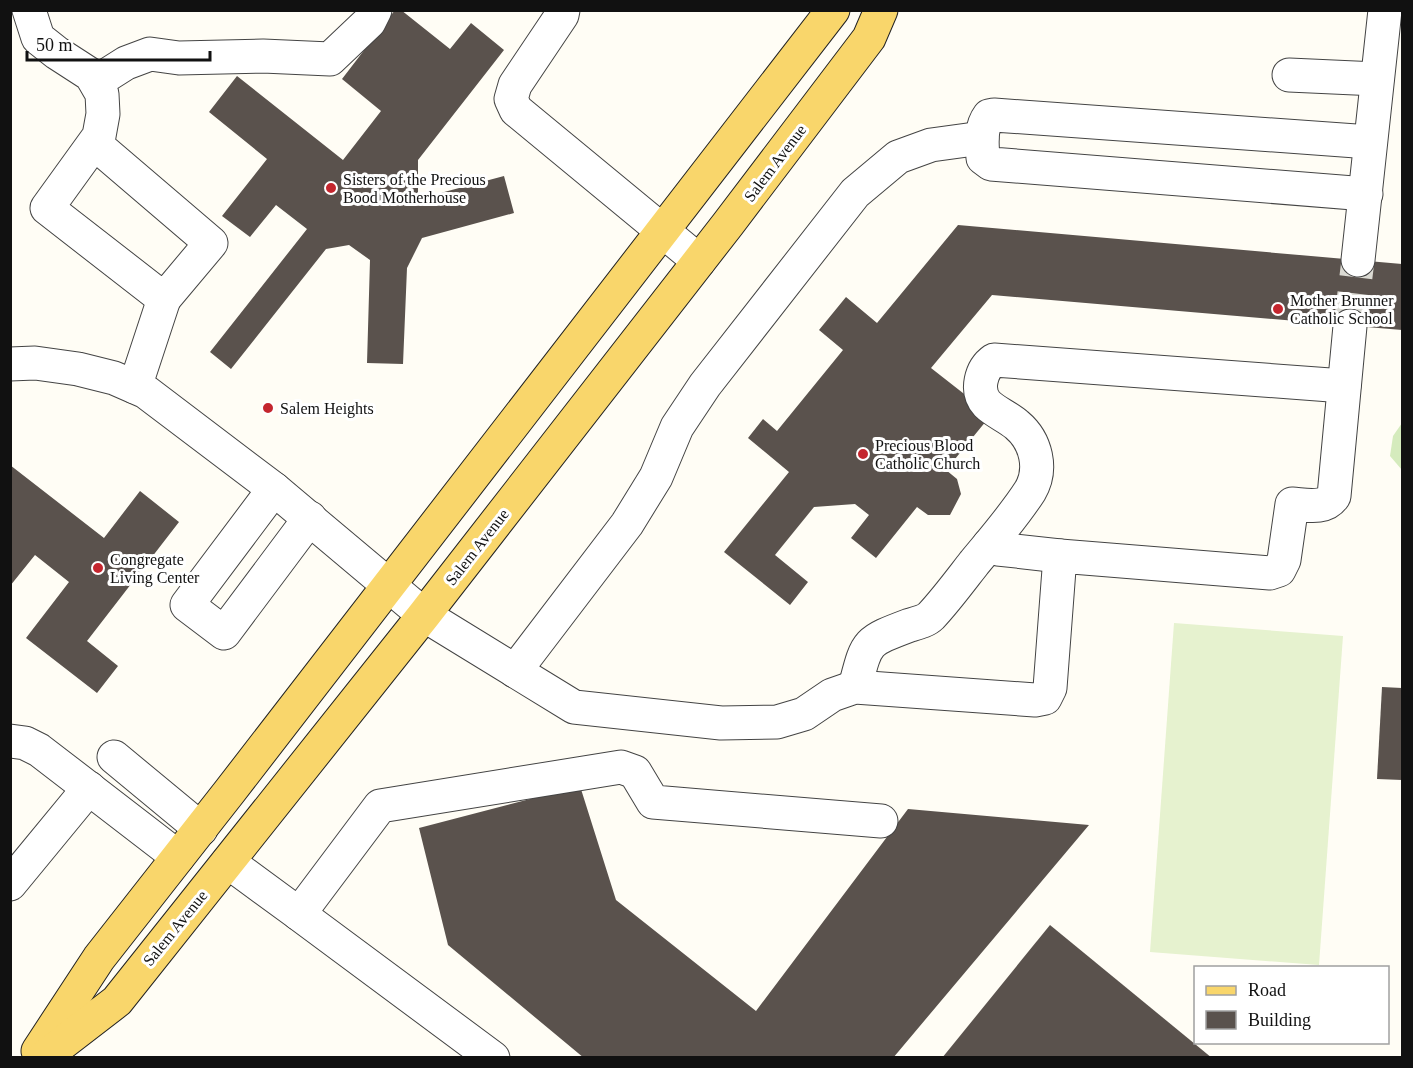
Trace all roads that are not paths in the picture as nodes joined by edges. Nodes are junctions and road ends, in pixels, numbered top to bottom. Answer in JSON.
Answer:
{"nodes":[{"id":1,"x":29,"y":10,"type":"edge"},
{"id":2,"x":375,"y":10,"type":"edge"},
{"id":3,"x":563,"y":10,"type":"edge"},
{"id":4,"x":833,"y":10,"type":"edge"},
{"id":5,"x":881,"y":10,"type":"edge"},
{"id":6,"x":1385,"y":10,"type":"edge"},
{"id":7,"x":1288,"y":75,"type":"dead end"},
{"id":8,"x":1377,"y":79,"type":"junction"},
{"id":9,"x":96,"y":82,"type":"junction"},
{"id":10,"x":982,"y":138,"type":"junction"},
{"id":11,"x":1370,"y":142,"type":"junction"},
{"id":12,"x":94,"y":143,"type":"junction"},
{"id":13,"x":1366,"y":194,"type":"junction"},
{"id":14,"x":663,"y":230,"type":"junction"},
{"id":15,"x":1358,"y":260,"type":"tunnel mouth"},
{"id":16,"x":699,"y":261,"type":"junction"},
{"id":17,"x":164,"y":299,"type":"junction"},
{"id":18,"x":1350,"y":326,"type":"tunnel mouth"},
{"id":19,"x":10,"y":364,"type":"edge"},
{"id":20,"x":1344,"y":386,"type":"junction"},
{"id":21,"x":135,"y":387,"type":"junction"},
{"id":22,"x":274,"y":489,"type":"junction"},
{"id":23,"x":310,"y":518,"type":"junction"},
{"id":24,"x":989,"y":545,"type":"junction"},
{"id":25,"x":1060,"y":556,"type":"junction"},
{"id":26,"x":388,"y":586,"type":"junction"},
{"id":27,"x":424,"y":615,"type":"junction"},
{"id":28,"x":515,"y":671,"type":"junction"},
{"id":29,"x":855,"y":687,"type":"junction"},
{"id":30,"x":10,"y":741,"type":"edge"},
{"id":31,"x":114,"y":757,"type":"dead end"},
{"id":32,"x":302,"y":767,"type":"junction"},
{"id":33,"x":88,"y":788,"type":"junction"},
{"id":34,"x":881,"y":821,"type":"dead end"},
{"id":35,"x":201,"y":829,"type":"junction"},
{"id":36,"x":178,"y":857,"type":"junction"},
{"id":37,"x":228,"y":862,"type":"junction"},
{"id":38,"x":10,"y":884,"type":"edge"},
{"id":39,"x":300,"y":914,"type":"junction"},
{"id":40,"x":34,"y":1058,"type":"edge"},
{"id":41,"x":43,"y":1058,"type":"edge"},
{"id":42,"x":493,"y":1058,"type":"edge"}],
"edges":[{"from":1,"to":9,"type":"lane"},
{"from":2,"to":9,"type":"lane"},
{"from":3,"to":14,"type":"lane"},
{"from":4,"to":14,"type":"main road"},
{"from":5,"to":16,"type":"main road","name":"Salem Avenue"},
{"from":6,"to":8,"type":"lane"},
{"from":7,"to":8,"type":"lane"},
{"from":8,"to":11,"type":"lane"},
{"from":9,"to":12,"type":"lane"},
{"from":10,"to":11,"type":"lane"},
{"from":10,"to":13,"type":"lane"},
{"from":10,"to":28,"type":"lane"},
{"from":11,"to":13,"type":"lane"},
{"from":12,"to":17,"type":"lane"},
{"from":12,"to":17,"type":"lane"},
{"from":13,"to":15,"type":"lane"},
{"from":14,"to":16,"type":"lane"},
{"from":14,"to":26,"type":"main road"},
{"from":16,"to":27,"type":"main road","name":"Salem Avenue"},
{"from":17,"to":21,"type":"lane"},
{"from":18,"to":20,"type":"lane"},
{"from":19,"to":21,"type":"lane"},
{"from":20,"to":24,"type":"lane"},
{"from":20,"to":25,"type":"lane"},
{"from":21,"to":22,"type":"lane"},
{"from":22,"to":23,"type":"lane"},
{"from":22,"to":23,"type":"lane"},
{"from":23,"to":26,"type":"lane"},
{"from":24,"to":25,"type":"lane"},
{"from":24,"to":29,"type":"lane"},
{"from":25,"to":29,"type":"lane"},
{"from":26,"to":27,"type":"lane"},
{"from":26,"to":32,"type":"main road"},
{"from":26,"to":35,"type":"main road"},
{"from":27,"to":28,"type":"lane"},
{"from":27,"to":32,"type":"main road","name":"Salem Avenue"},
{"from":28,"to":29,"type":"lane"},
{"from":30,"to":33,"type":"lane"},
{"from":31,"to":35,"type":"lane"},
{"from":32,"to":37,"type":"main road","name":"Salem Avenue"},
{"from":33,"to":36,"type":"lane"},
{"from":33,"to":38,"type":"lane"},
{"from":34,"to":39,"type":"lane"},
{"from":35,"to":36,"type":"main road"},
{"from":36,"to":40,"type":"main road"},
{"from":37,"to":39,"type":"lane"},
{"from":37,"to":41,"type":"main road","name":"Salem Avenue"},
{"from":39,"to":42,"type":"lane"}]}
